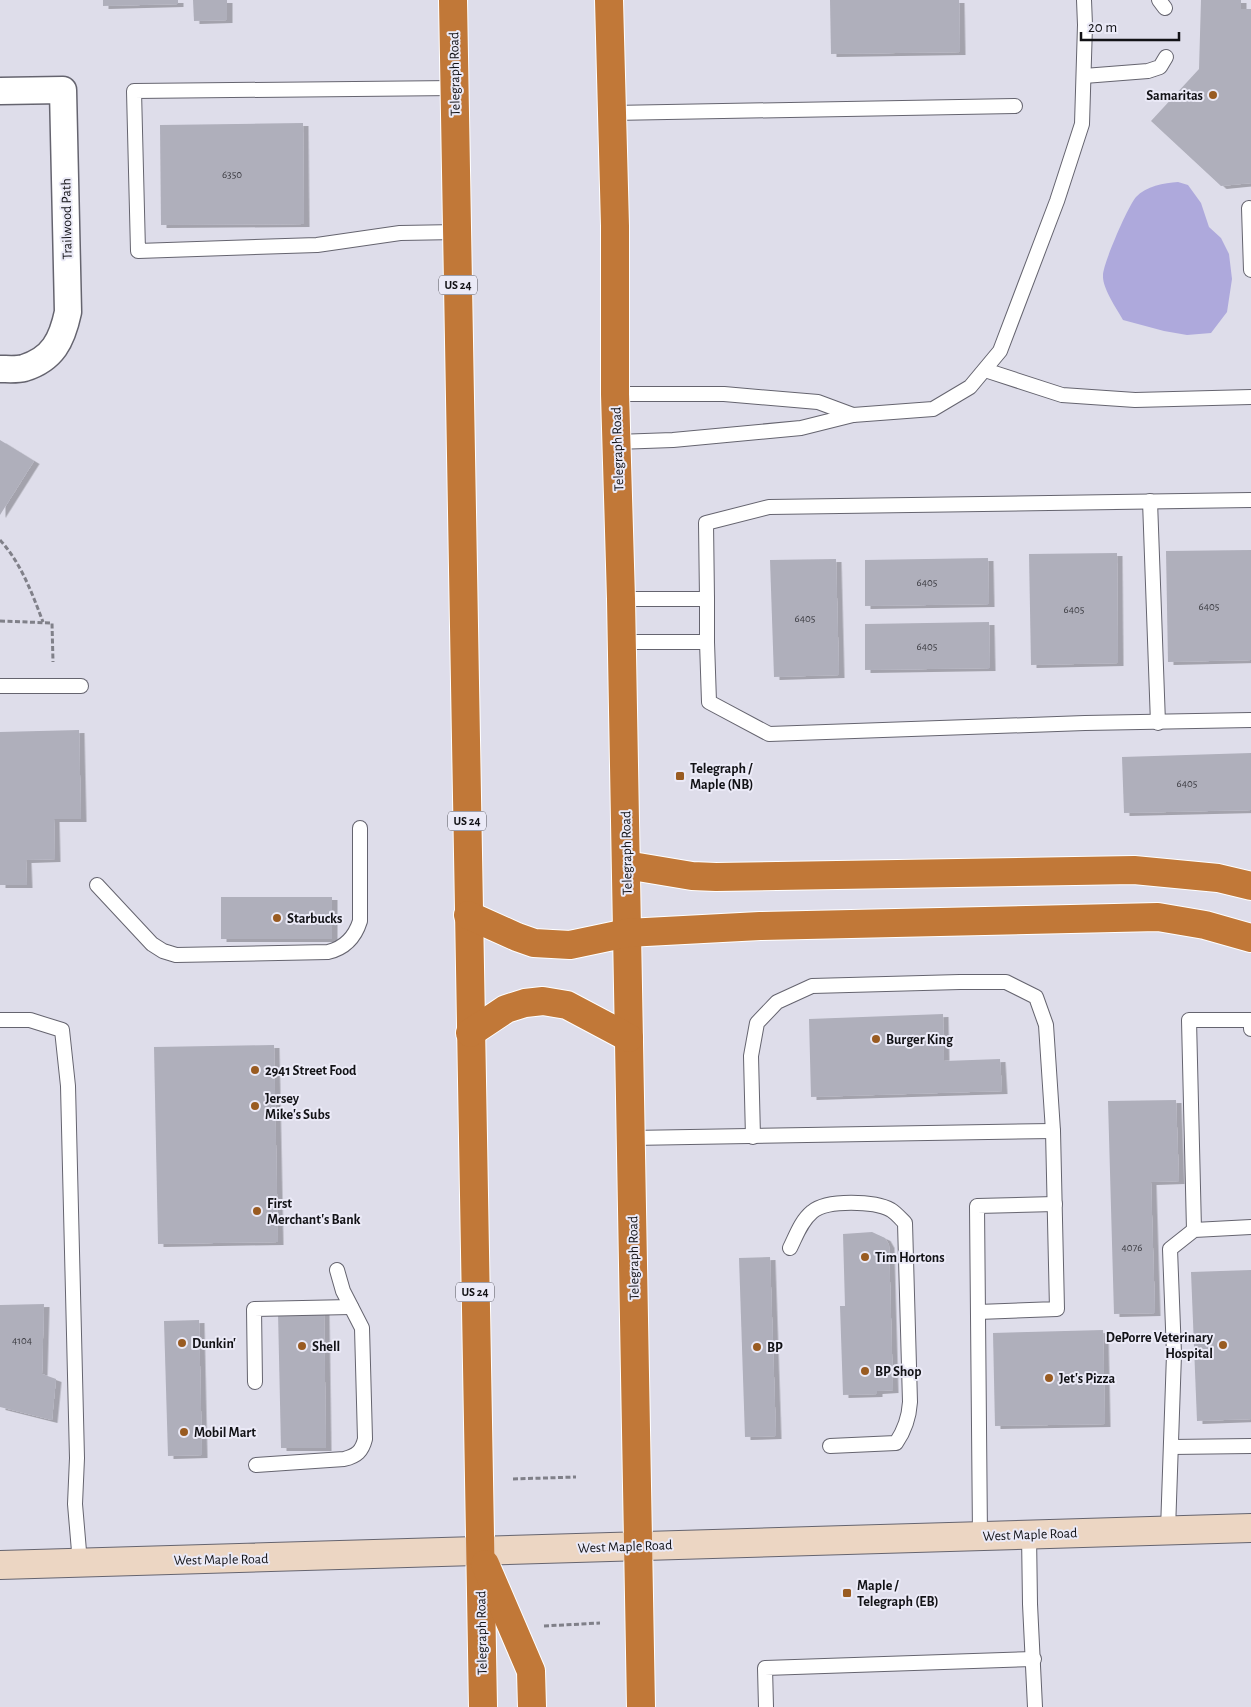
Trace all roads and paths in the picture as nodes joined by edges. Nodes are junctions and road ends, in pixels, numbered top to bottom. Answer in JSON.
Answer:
{"nodes":[{"id":1,"x":453,"y":0,"type":"edge"},
{"id":2,"x":609,"y":0,"type":"edge"},
{"id":3,"x":1084,"y":0,"type":"edge"},
{"id":4,"x":1166,"y":57,"type":"dead end"},
{"id":5,"x":1084,"y":76,"type":"junction"},
{"id":6,"x":455,"y":88,"type":"junction"},
{"id":7,"x":0,"y":91,"type":"edge"},
{"id":8,"x":1015,"y":106,"type":"dead end"},
{"id":9,"x":612,"y":113,"type":"junction"},
{"id":10,"x":1249,"y":208,"type":"dead end"},
{"id":11,"x":457,"y":232,"type":"junction"},
{"id":12,"x":1251,"y":270,"type":"edge"},
{"id":13,"x":0,"y":369,"type":"edge"},
{"id":14,"x":985,"y":370,"type":"junction"},
{"id":15,"x":615,"y":394,"type":"junction"},
{"id":16,"x":1251,"y":397,"type":"edge"},
{"id":17,"x":853,"y":415,"type":"junction"},
{"id":18,"x":616,"y":442,"type":"junction"},
{"id":19,"x":1251,"y":500,"type":"edge"},
{"id":20,"x":1150,"y":501,"type":"junction"},
{"id":21,"x":0,"y":540,"type":"edge"},
{"id":22,"x":621,"y":599,"type":"junction"},
{"id":23,"x":707,"y":599,"type":"junction"},
{"id":24,"x":0,"y":622,"type":"edge"},
{"id":25,"x":43,"y":622,"type":"junction"},
{"id":26,"x":622,"y":642,"type":"junction"},
{"id":27,"x":707,"y":642,"type":"junction"},
{"id":28,"x":0,"y":686,"type":"edge"},
{"id":29,"x":53,"y":686,"type":"junction"},
{"id":30,"x":81,"y":686,"type":"dead end"},
{"id":31,"x":1251,"y":720,"type":"edge"},
{"id":32,"x":1158,"y":723,"type":"junction"},
{"id":33,"x":360,"y":828,"type":"dead end"},
{"id":34,"x":626,"y":865,"type":"junction"},
{"id":35,"x":97,"y":885,"type":"dead end"},
{"id":36,"x":1251,"y":886,"type":"edge"},
{"id":37,"x":468,"y":915,"type":"junction"},
{"id":38,"x":627,"y":933,"type":"junction"},
{"id":39,"x":1251,"y":938,"type":"edge"},
{"id":40,"x":0,"y":1020,"type":"edge"},
{"id":41,"x":1251,"y":1029,"type":"edge"},
{"id":42,"x":470,"y":1033,"type":"junction"},
{"id":43,"x":629,"y":1038,"type":"junction"},
{"id":44,"x":1053,"y":1131,"type":"junction"},
{"id":45,"x":752,"y":1137,"type":"junction"},
{"id":46,"x":631,"y":1138,"type":"junction"},
{"id":47,"x":1055,"y":1204,"type":"junction"},
{"id":48,"x":1251,"y":1227,"type":"edge"},
{"id":49,"x":1194,"y":1230,"type":"junction"},
{"id":50,"x":790,"y":1248,"type":"dead end"},
{"id":51,"x":337,"y":1270,"type":"dead end"},
{"id":52,"x":351,"y":1307,"type":"junction"},
{"id":53,"x":978,"y":1312,"type":"junction"},
{"id":54,"x":255,"y":1382,"type":"dead end"},
{"id":55,"x":830,"y":1446,"type":"dead end"},
{"id":56,"x":1251,"y":1446,"type":"edge"},
{"id":57,"x":1171,"y":1447,"type":"junction"},
{"id":58,"x":256,"y":1465,"type":"dead end"},
{"id":59,"x":576,"y":1477,"type":"dead end"},
{"id":60,"x":513,"y":1479,"type":"dead end"},
{"id":61,"x":1251,"y":1528,"type":"edge"},
{"id":62,"x":1168,"y":1530,"type":"junction"},
{"id":63,"x":1029,"y":1534,"type":"junction"},
{"id":64,"x":980,"y":1536,"type":"junction"},
{"id":65,"x":638,"y":1546,"type":"junction"},
{"id":66,"x":480,"y":1551,"type":"junction"},
{"id":67,"x":80,"y":1563,"type":"junction"},
{"id":68,"x":0,"y":1565,"type":"edge"},
{"id":69,"x":600,"y":1623,"type":"dead end"},
{"id":70,"x":536,"y":1626,"type":"dead end"},
{"id":71,"x":1034,"y":1659,"type":"junction"},
{"id":72,"x":483,"y":1707,"type":"edge"},
{"id":73,"x":532,"y":1707,"type":"edge"},
{"id":74,"x":641,"y":1707,"type":"edge"},
{"id":75,"x":766,"y":1707,"type":"edge"},
{"id":76,"x":1035,"y":1707,"type":"edge"}],
"edges":[{"from":1,"to":6,"type":"highway","name":"Telegraph Road","number":"US 24"},
{"from":2,"to":9,"type":"highway","name":"Telegraph Road"},
{"from":3,"to":5,"type":"lane"},
{"from":4,"to":5,"type":"lane"},
{"from":5,"to":14,"type":"lane"},
{"from":6,"to":11,"type":"highway","name":"Telegraph Road","number":"US 24"},
{"from":6,"to":11,"type":"lane"},
{"from":7,"to":13,"type":"street","name":"Trailwood Path"},
{"from":8,"to":9,"type":"lane"},
{"from":9,"to":15,"type":"highway","name":"Telegraph Road"},
{"from":10,"to":12,"type":"lane"},
{"from":11,"to":37,"type":"highway","name":"Telegraph Road","number":"US 24"},
{"from":14,"to":16,"type":"lane"},
{"from":14,"to":17,"type":"lane"},
{"from":15,"to":17,"type":"lane"},
{"from":15,"to":18,"type":"highway","name":"Telegraph Road"},
{"from":17,"to":18,"type":"lane"},
{"from":18,"to":22,"type":"highway","name":"Telegraph Road"},
{"from":19,"to":20,"type":"lane"},
{"from":20,"to":23,"type":"lane"},
{"from":20,"to":32,"type":"lane"},
{"from":21,"to":25,"type":"path"},
{"from":22,"to":23,"type":"lane"},
{"from":22,"to":26,"type":"highway","name":"Telegraph Road"},
{"from":23,"to":27,"type":"lane"},
{"from":24,"to":25,"type":"path"},
{"from":25,"to":29,"type":"path"},
{"from":26,"to":27,"type":"lane"},
{"from":26,"to":34,"type":"highway","name":"Telegraph Road"},
{"from":27,"to":32,"type":"lane"},
{"from":28,"to":29,"type":"lane"},
{"from":29,"to":30,"type":"lane"},
{"from":31,"to":32,"type":"lane"},
{"from":33,"to":35,"type":"lane"},
{"from":34,"to":36,"type":"highway"},
{"from":34,"to":38,"type":"highway","name":"Telegraph Road"},
{"from":37,"to":38,"type":"highway"},
{"from":37,"to":42,"type":"highway","name":"Telegraph Road","number":"US 24"},
{"from":38,"to":39,"type":"highway"},
{"from":38,"to":43,"type":"highway","name":"Telegraph Road"},
{"from":40,"to":67,"type":"lane"},
{"from":41,"to":49,"type":"lane"},
{"from":42,"to":43,"type":"highway"},
{"from":42,"to":66,"type":"highway","name":"Telegraph Road","number":"US 24"},
{"from":43,"to":46,"type":"highway","name":"Telegraph Road"},
{"from":44,"to":45,"type":"lane"},
{"from":44,"to":45,"type":"lane"},
{"from":44,"to":47,"type":"lane"},
{"from":45,"to":46,"type":"lane"},
{"from":46,"to":65,"type":"highway","name":"Telegraph Road"},
{"from":47,"to":53,"type":"lane"},
{"from":47,"to":53,"type":"lane"},
{"from":48,"to":49,"type":"lane"},
{"from":49,"to":57,"type":"lane"},
{"from":50,"to":55,"type":"lane"},
{"from":51,"to":52,"type":"lane"},
{"from":52,"to":54,"type":"lane"},
{"from":52,"to":58,"type":"lane"},
{"from":53,"to":64,"type":"lane"},
{"from":56,"to":57,"type":"lane"},
{"from":57,"to":62,"type":"lane"},
{"from":59,"to":60,"type":"path"},
{"from":61,"to":62,"type":"main road","name":"West Maple Road"},
{"from":62,"to":63,"type":"main road","name":"West Maple Road"},
{"from":63,"to":64,"type":"main road","name":"West Maple Road"},
{"from":63,"to":71,"type":"lane"},
{"from":64,"to":65,"type":"main road","name":"West Maple Road"},
{"from":65,"to":66,"type":"main road","name":"West Maple Road"},
{"from":65,"to":74,"type":"highway","name":"Telegraph Road"},
{"from":66,"to":67,"type":"main road","name":"West Maple Road"},
{"from":66,"to":72,"type":"highway","name":"Telegraph Road","number":"US 24"},
{"from":66,"to":73,"type":"highway"},
{"from":67,"to":68,"type":"main road","name":"West Maple Road"},
{"from":69,"to":70,"type":"path"},
{"from":71,"to":75,"type":"lane"},
{"from":71,"to":76,"type":"lane"}]}
